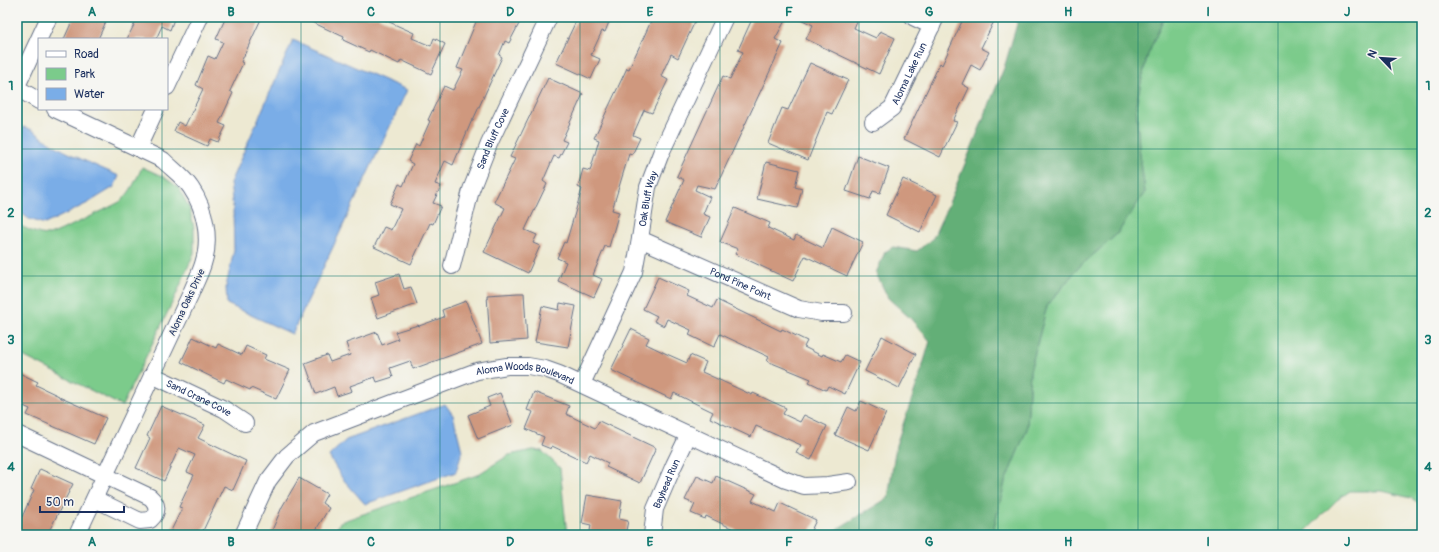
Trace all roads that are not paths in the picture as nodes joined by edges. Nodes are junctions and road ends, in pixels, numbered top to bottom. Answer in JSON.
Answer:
{"nodes":[{"id":1,"x":49,"y":17,"type":"edge"},
{"id":2,"x":200,"y":17,"type":"edge"},
{"id":3,"x":549,"y":17,"type":"edge"},
{"id":4,"x":725,"y":17,"type":"edge"},
{"id":5,"x":913,"y":17,"type":"edge"},
{"id":6,"x":934,"y":22,"type":"edge"},
{"id":7,"x":39,"y":38,"type":"edge"},
{"id":8,"x":38,"y":41,"type":"edge"},
{"id":9,"x":168,"y":85,"type":"edge"},
{"id":10,"x":17,"y":87,"type":"edge"},
{"id":11,"x":38,"y":100,"type":"edge"},
{"id":12,"x":57,"y":110,"type":"edge"},
{"id":13,"x":156,"y":110,"type":"edge"},
{"id":14,"x":873,"y":122,"type":"dead end"},
{"id":15,"x":138,"y":148,"type":"junction"},
{"id":16,"x":640,"y":239,"type":"junction"},
{"id":17,"x":452,"y":266,"type":"dead end"},
{"id":18,"x":844,"y":313,"type":"dead end"},
{"id":19,"x":152,"y":375,"type":"junction"},
{"id":20,"x":582,"y":384,"type":"junction"},
{"id":21,"x":245,"y":423,"type":"dead end"},
{"id":22,"x":17,"y":434,"type":"edge"},
{"id":23,"x":689,"y":434,"type":"junction"},
{"id":24,"x":106,"y":476,"type":"junction"},
{"id":25,"x":849,"y":482,"type":"dead end"},
{"id":26,"x":95,"y":499,"type":"junction"},
{"id":27,"x":78,"y":535,"type":"edge"},
{"id":28,"x":244,"y":535,"type":"edge"},
{"id":29,"x":652,"y":535,"type":"edge"}],
"edges":[{"from":1,"to":7,"type":"street"},
{"from":2,"to":9,"type":"street"},
{"from":3,"to":17,"type":"street","name":"Sand Bluff Cove"},
{"from":4,"to":16,"type":"street","name":"Oak Bluff Way"},
{"from":5,"to":6,"type":"street"},
{"from":6,"to":14,"type":"street","name":"Aloma Lake Run"},
{"from":8,"to":10,"type":"street"},
{"from":10,"to":11,"type":"street"},
{"from":12,"to":15,"type":"street","name":"Aloma Oaks Drive"},
{"from":13,"to":15,"type":"street"},
{"from":15,"to":19,"type":"street","name":"Aloma Oaks Drive"},
{"from":16,"to":18,"type":"street","name":"Pond Pine Point"},
{"from":16,"to":20,"type":"street","name":"Oak Bluff Way"},
{"from":19,"to":21,"type":"street","name":"Sand Crane Cove"},
{"from":19,"to":24,"type":"street","name":"Aloma Oaks Drive"},
{"from":20,"to":23,"type":"street","name":"Aloma Woods Boulevard"},
{"from":20,"to":28,"type":"street","name":"Aloma Woods Boulevard"},
{"from":22,"to":24,"type":"street"},
{"from":23,"to":25,"type":"street","name":"Aloma Woods Boulevard"},
{"from":23,"to":29,"type":"street","name":"Bayhead Run"},
{"from":24,"to":26,"type":"street","name":"Aloma Oaks Drive"},
{"from":24,"to":26,"type":"street"},
{"from":26,"to":27,"type":"street","name":"Aloma Oaks Drive"}]}
